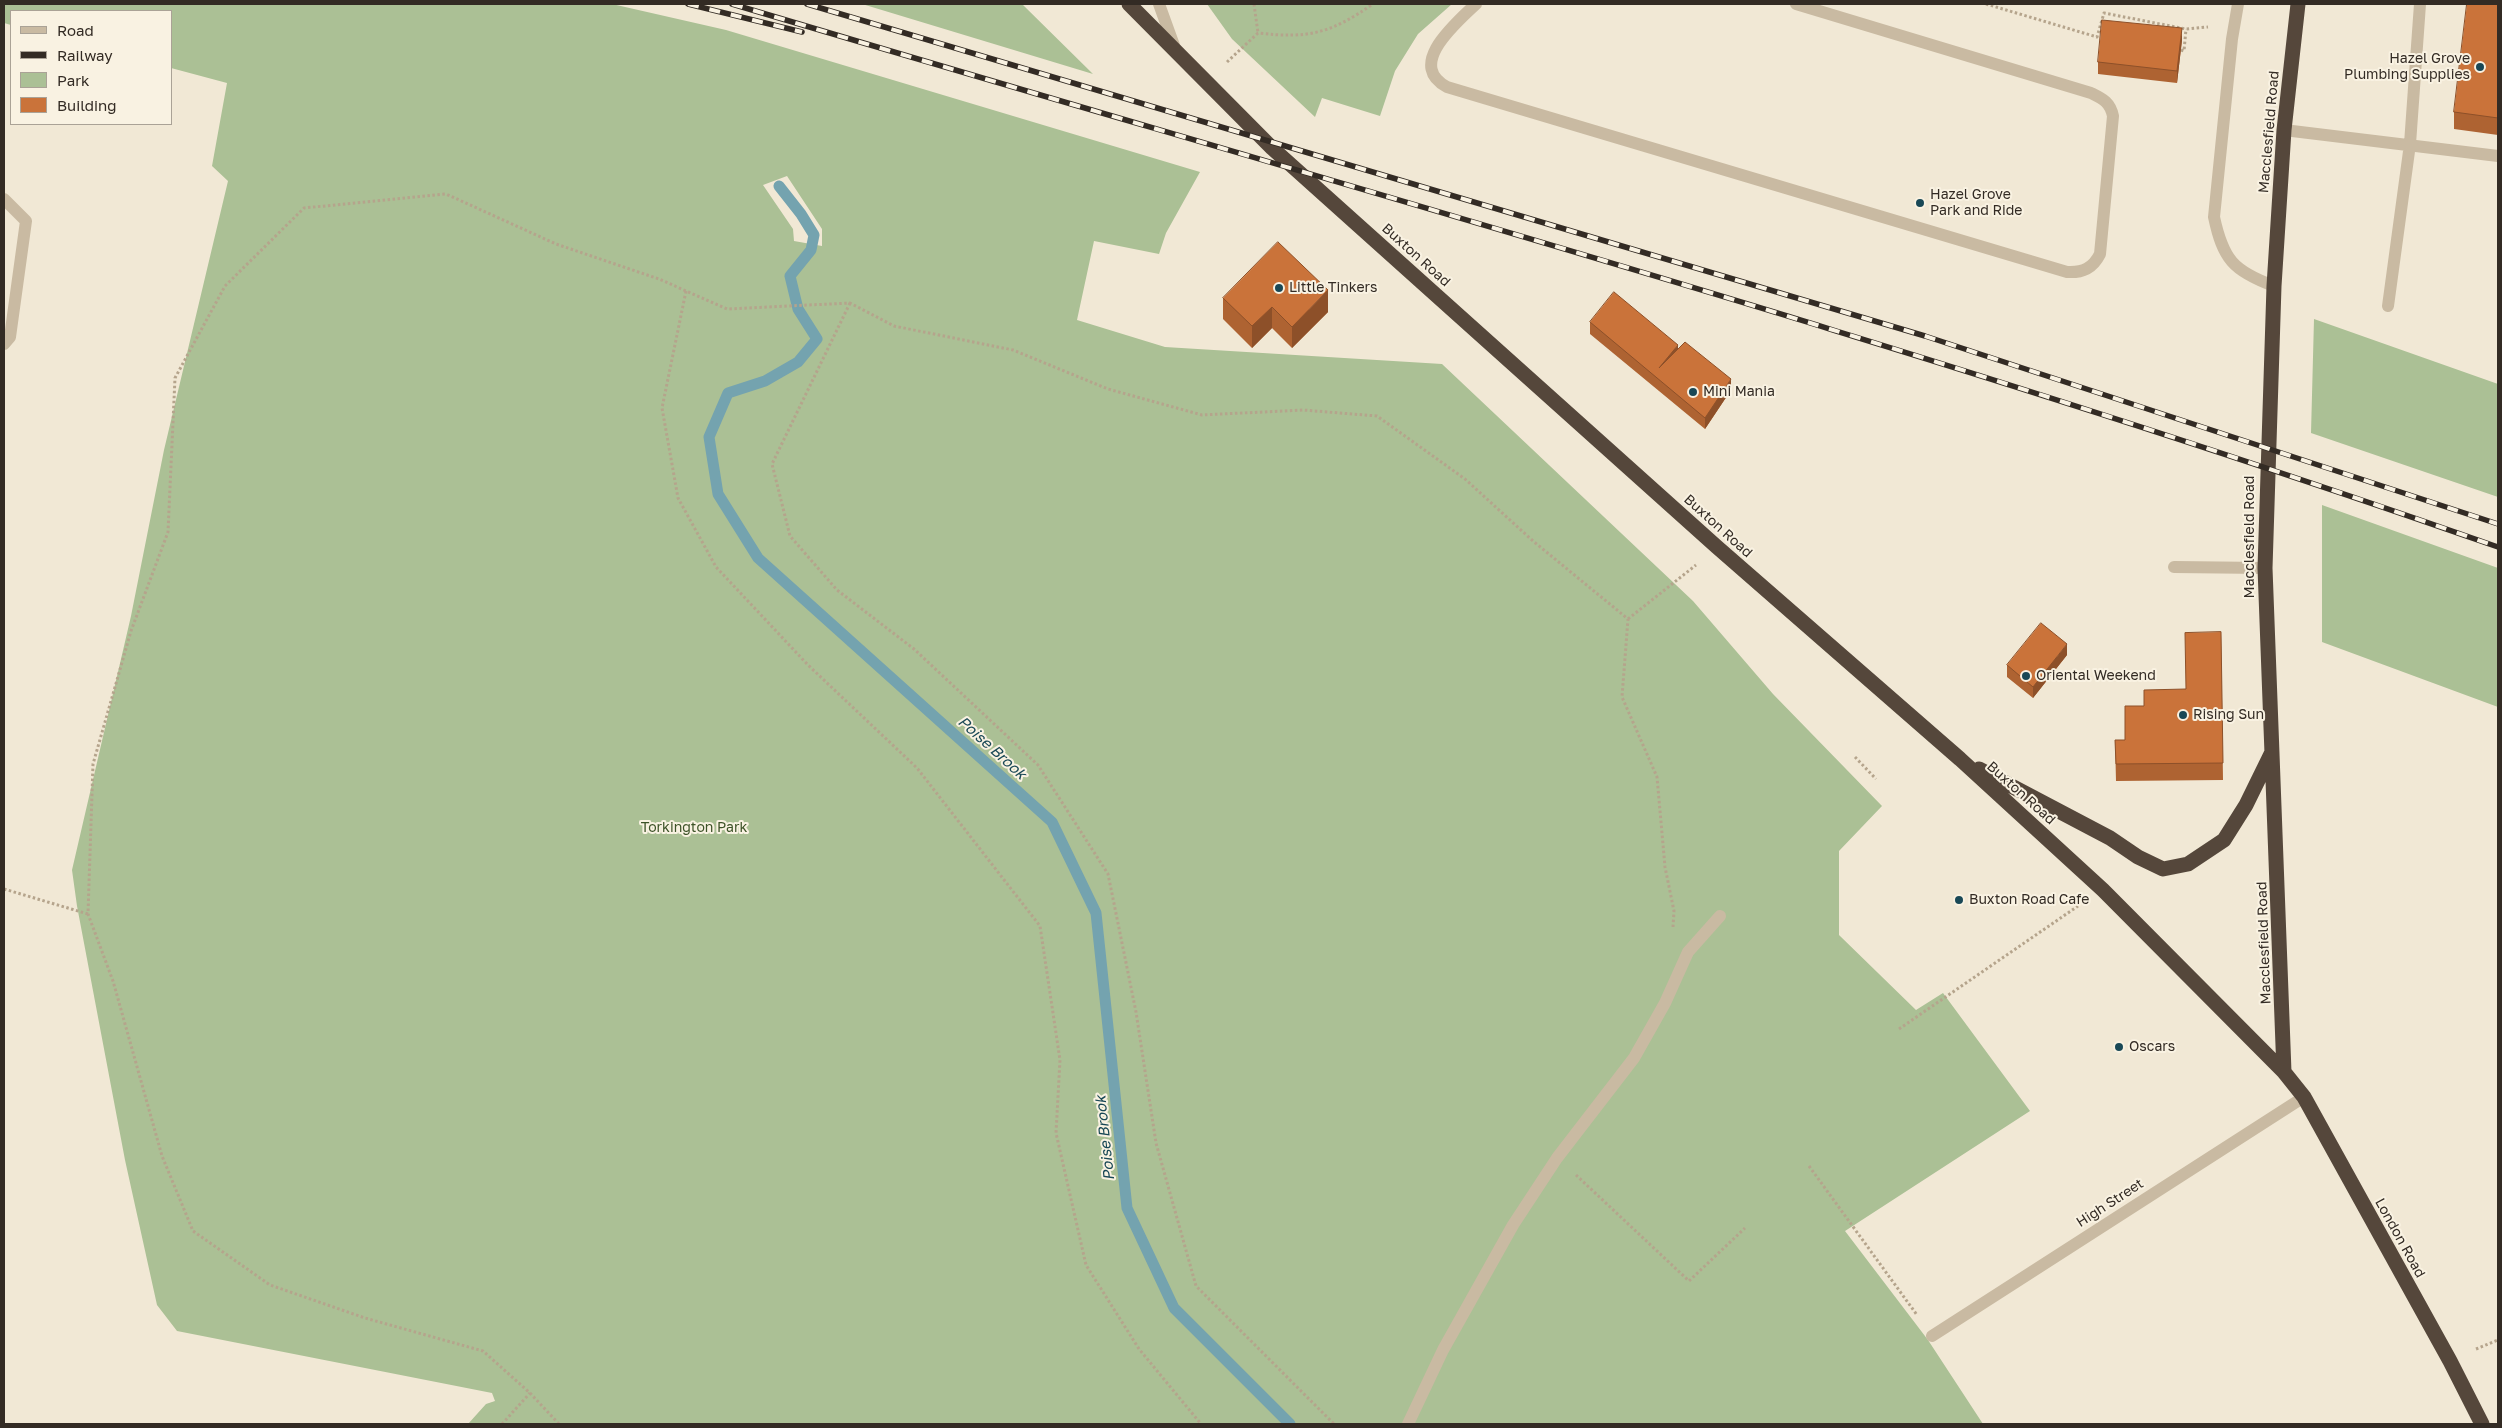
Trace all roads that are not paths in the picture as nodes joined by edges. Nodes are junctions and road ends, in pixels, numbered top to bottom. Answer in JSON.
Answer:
{"nodes":[{"id":1,"x":1129,"y":4,"type":"edge"},
{"id":2,"x":1160,"y":4,"type":"edge"},
{"id":3,"x":1476,"y":4,"type":"edge"},
{"id":4,"x":1796,"y":4,"type":"edge"},
{"id":5,"x":2238,"y":4,"type":"edge"},
{"id":6,"x":2298,"y":4,"type":"edge"},
{"id":7,"x":2420,"y":4,"type":"edge"},
{"id":8,"x":1822,"y":8,"type":"edge"},
{"id":9,"x":1176,"y":52,"type":"junction"},
{"id":10,"x":2284,"y":130,"type":"junction"},
{"id":11,"x":2410,"y":144,"type":"junction"},
{"id":12,"x":2498,"y":156,"type":"edge"},
{"id":13,"x":4,"y":199,"type":"edge"},
{"id":14,"x":2274,"y":286,"type":"junction"},
{"id":15,"x":2388,"y":306,"type":"dead end"},
{"id":16,"x":4,"y":344,"type":"edge"},
{"id":17,"x":2174,"y":567,"type":"dead end"},
{"id":18,"x":2265,"y":568,"type":"junction"},
{"id":19,"x":2272,"y":752,"type":"junction"},
{"id":20,"x":1960,"y":759,"type":"junction"},
{"id":21,"x":1720,"y":916,"type":"dead end"},
{"id":22,"x":2284,"y":1072,"type":"junction"},
{"id":23,"x":2304,"y":1097,"type":"junction"},
{"id":24,"x":1932,"y":1336,"type":"road end"},
{"id":25,"x":1408,"y":1424,"type":"edge"},
{"id":26,"x":2482,"y":1424,"type":"edge"}],
"edges":[{"from":1,"to":9,"type":"highway","name":"Buxton Road"},
{"from":2,"to":9,"type":"street"},
{"from":3,"to":8,"type":"street"},
{"from":4,"to":8,"type":"street"},
{"from":5,"to":14,"type":"street"},
{"from":6,"to":10,"type":"highway","name":"Macclesfield Road"},
{"from":7,"to":11,"type":"street"},
{"from":9,"to":20,"type":"highway","name":"Buxton Road"},
{"from":10,"to":11,"type":"street"},
{"from":10,"to":14,"type":"highway","name":"Macclesfield Road"},
{"from":11,"to":12,"type":"street"},
{"from":11,"to":15,"type":"street"},
{"from":13,"to":16,"type":"street"},
{"from":14,"to":18,"type":"highway","name":"Macclesfield Road"},
{"from":17,"to":18,"type":"street"},
{"from":18,"to":19,"type":"highway","name":"Macclesfield Road"},
{"from":19,"to":20,"type":"highway"},
{"from":19,"to":22,"type":"highway","name":"Macclesfield Road"},
{"from":20,"to":22,"type":"highway","name":"Buxton Road"},
{"from":21,"to":25,"type":"street"},
{"from":22,"to":23,"type":"highway","name":"London Road"},
{"from":23,"to":24,"type":"street","name":"High Street"},
{"from":23,"to":26,"type":"highway","name":"London Road"}]}
